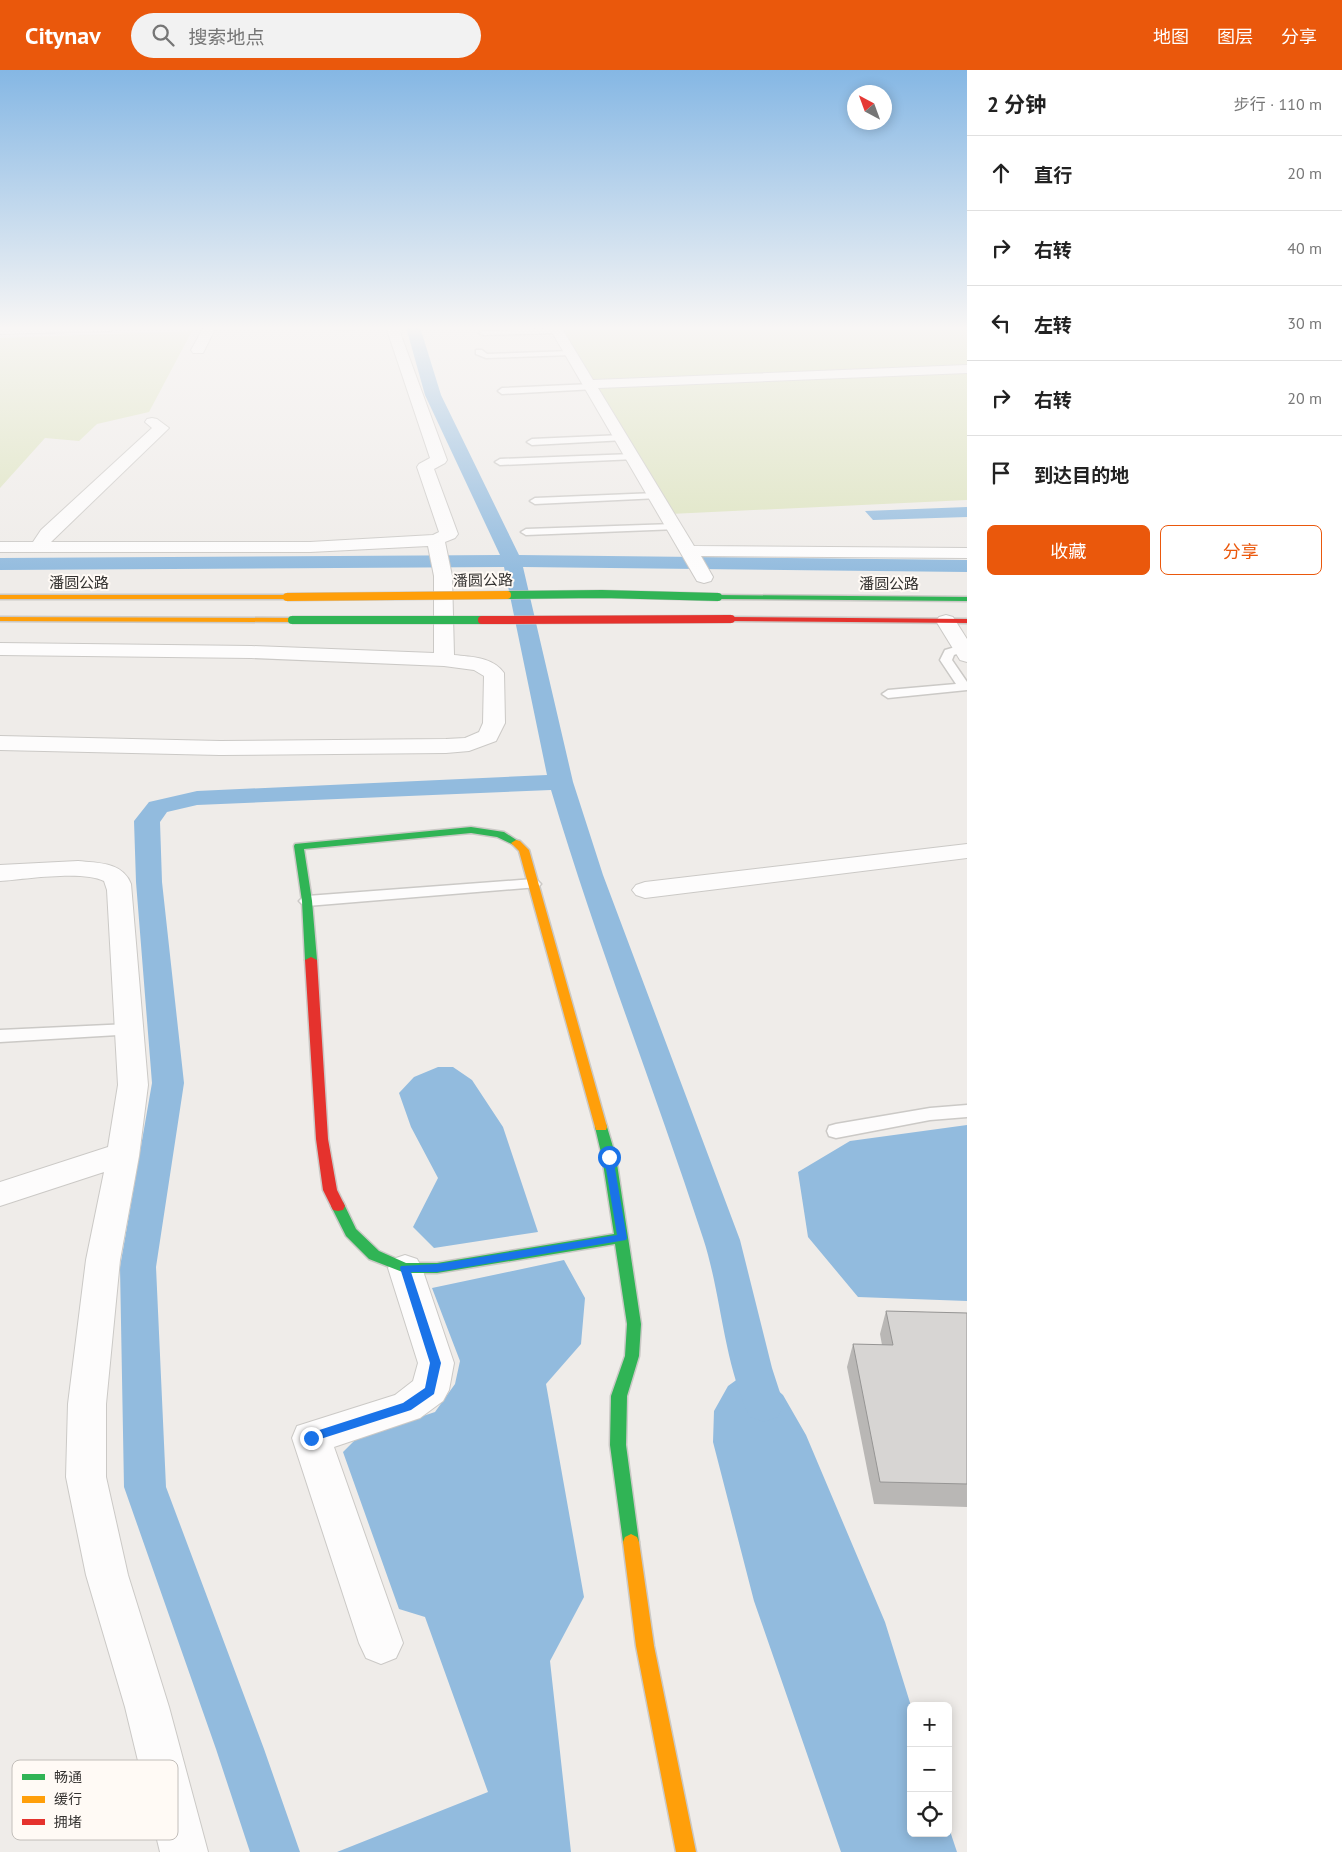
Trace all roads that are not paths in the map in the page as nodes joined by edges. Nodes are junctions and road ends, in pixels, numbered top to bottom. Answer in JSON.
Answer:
{"nodes":[{"id":1,"x":421,"y":410,"type":"edge"},
{"id":2,"x":606,"y":410,"type":"edge"},
{"id":3,"x":152,"y":422,"type":"dead end"},
{"id":4,"x":622,"y":438,"type":"junction"},
{"id":5,"x":532,"y":442,"type":"dead end"},
{"id":6,"x":633,"y":456,"type":"junction"},
{"id":7,"x":500,"y":462,"type":"dead end"},
{"id":8,"x":656,"y":496,"type":"junction"},
{"id":9,"x":535,"y":501,"type":"dead end"},
{"id":10,"x":674,"y":527,"type":"junction"},
{"id":11,"x":526,"y":532,"type":"dead end"},
{"id":12,"x":437,"y":543,"type":"junction"},
{"id":13,"x":0,"y":547,"type":"edge"},
{"id":14,"x":38,"y":547,"type":"junction"},
{"id":15,"x":690,"y":553,"type":"junction"},
{"id":16,"x":967,"y":553,"type":"edge"},
{"id":17,"x":704,"y":577,"type":"dead end"},
{"id":18,"x":0,"y":597,"type":"edge"},
{"id":19,"x":967,"y":599,"type":"edge"},
{"id":20,"x":0,"y":619,"type":"edge"},
{"id":21,"x":946,"y":621,"type":"junction"},
{"id":22,"x":967,"y":621,"type":"edge"},
{"id":23,"x":0,"y":649,"type":"edge"},
{"id":24,"x":965,"y":653,"type":"edge"},
{"id":25,"x":444,"y":660,"type":"junction"},
{"id":26,"x":888,"y":694,"type":"dead end"},
{"id":27,"x":0,"y":743,"type":"edge"},
{"id":28,"x":967,"y":851,"type":"edge"},
{"id":29,"x":0,"y":873,"type":"edge"},
{"id":30,"x":533,"y":884,"type":"junction"},
{"id":31,"x":645,"y":890,"type":"dead end"},
{"id":32,"x":307,"y":901,"type":"junction"},
{"id":33,"x":129,"y":1030,"type":"junction"},
{"id":34,"x":0,"y":1036,"type":"edge"},
{"id":35,"x":967,"y":1111,"type":"edge"},
{"id":36,"x":836,"y":1131,"type":"dead end"},
{"id":37,"x":123,"y":1156,"type":"junction"},
{"id":38,"x":0,"y":1194,"type":"edge"},
{"id":39,"x":622,"y":1238,"type":"junction"},
{"id":40,"x":405,"y":1268,"type":"junction"},
{"id":41,"x":381,"y":1643,"type":"dead end"},
{"id":42,"x":161,"y":1760,"type":"edge"},
{"id":43,"x":178,"y":1828,"type":"edge"},
{"id":44,"x":184,"y":1852,"type":"edge"},
{"id":45,"x":686,"y":1852,"type":"edge"}],
"edges":[{"from":1,"to":12,"type":"street"},
{"from":2,"to":4,"type":"street"},
{"from":3,"to":14,"type":"street"},
{"from":4,"to":5,"type":"lane"},
{"from":4,"to":6,"type":"street"},
{"from":6,"to":7,"type":"lane"},
{"from":6,"to":8,"type":"street"},
{"from":8,"to":9,"type":"lane"},
{"from":8,"to":10,"type":"street"},
{"from":10,"to":11,"type":"lane"},
{"from":10,"to":15,"type":"street"},
{"from":12,"to":14,"type":"street"},
{"from":12,"to":25,"type":"street"},
{"from":13,"to":14,"type":"street"},
{"from":15,"to":16,"type":"street"},
{"from":15,"to":17,"type":"street"},
{"from":18,"to":19,"type":"main road","name":"潘圆公路","bridge":true},
{"from":20,"to":21,"type":"main road","bridge":true},
{"from":21,"to":22,"type":"main road"},
{"from":21,"to":24,"type":"street"},
{"from":23,"to":25,"type":"street"},
{"from":24,"to":26,"type":"lane"},
{"from":25,"to":27,"type":"street"},
{"from":28,"to":31,"type":"street"},
{"from":29,"to":33,"type":"street"},
{"from":30,"to":32,"type":"lane"},
{"from":30,"to":32,"type":"main road"},
{"from":30,"to":39,"type":"main road"},
{"from":32,"to":40,"type":"main road"},
{"from":33,"to":34,"type":"lane"},
{"from":33,"to":37,"type":"street"},
{"from":35,"to":36,"type":"lane"},
{"from":37,"to":38,"type":"street"},
{"from":37,"to":42,"type":"street"},
{"from":39,"to":40,"type":"main road"},
{"from":39,"to":45,"type":"main road"},
{"from":40,"to":41,"type":"street"},
{"from":43,"to":44,"type":"street"}]}
